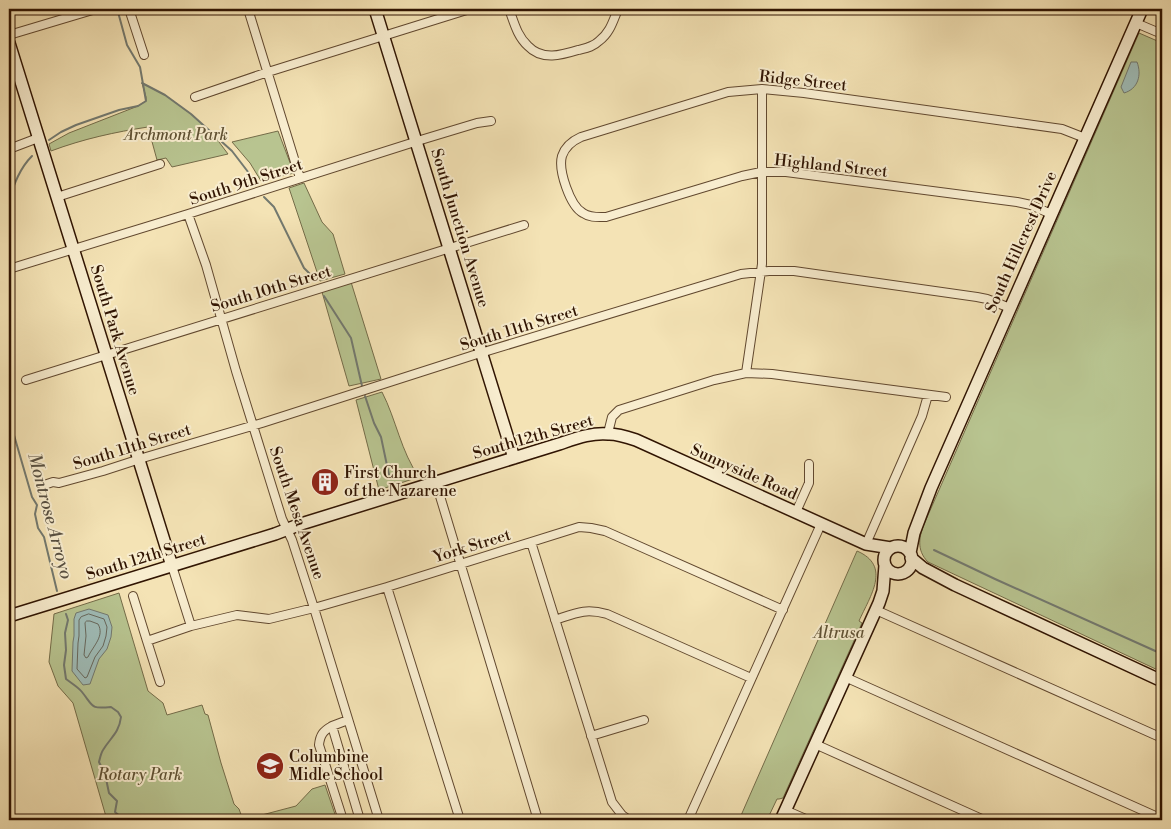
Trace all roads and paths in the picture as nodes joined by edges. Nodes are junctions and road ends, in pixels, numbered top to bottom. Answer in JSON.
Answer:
{"nodes":[{"id":1,"x":96,"y":9,"type":"edge"},
{"id":2,"x":129,"y":9,"type":"edge"},
{"id":3,"x":248,"y":9,"type":"edge"},
{"id":4,"x":375,"y":9,"type":"edge"},
{"id":5,"x":470,"y":9,"type":"edge"},
{"id":6,"x":509,"y":9,"type":"edge"},
{"id":7,"x":618,"y":9,"type":"edge"},
{"id":8,"x":1142,"y":9,"type":"edge"},
{"id":9,"x":1136,"y":23,"type":"junction"},
{"id":10,"x":1162,"y":34,"type":"edge"},
{"id":11,"x":9,"y":35,"type":"edge"},
{"id":12,"x":383,"y":36,"type":"junction"},
{"id":13,"x":9,"y":43,"type":"edge"},
{"id":14,"x":144,"y":55,"type":"dead end"},
{"id":15,"x":268,"y":72,"type":"junction"},
{"id":16,"x":762,"y":89,"type":"junction"},
{"id":17,"x":195,"y":97,"type":"dead end"},
{"id":18,"x":491,"y":121,"type":"dead end"},
{"id":19,"x":38,"y":138,"type":"junction"},
{"id":20,"x":1085,"y":138,"type":"junction"},
{"id":21,"x":416,"y":141,"type":"junction"},
{"id":22,"x":9,"y":149,"type":"edge"},
{"id":23,"x":160,"y":164,"type":"dead end"},
{"id":24,"x":761,"y":172,"type":"junction"},
{"id":25,"x":300,"y":178,"type":"junction"},
{"id":26,"x":566,"y":188,"type":"joint"},
{"id":27,"x":57,"y":197,"type":"junction"},
{"id":28,"x":188,"y":214,"type":"junction"},
{"id":29,"x":1051,"y":214,"type":"junction"},
{"id":30,"x":524,"y":225,"type":"dead end"},
{"id":31,"x":449,"y":248,"type":"junction"},
{"id":32,"x":73,"y":249,"type":"junction"},
{"id":33,"x":9,"y":269,"type":"edge"},
{"id":34,"x":761,"y":271,"type":"junction"},
{"id":35,"x":1010,"y":308,"type":"junction"},
{"id":36,"x":222,"y":319,"type":"junction"},
{"id":37,"x":482,"y":353,"type":"junction"},
{"id":38,"x":106,"y":355,"type":"junction"},
{"id":39,"x":746,"y":373,"type":"junction"},
{"id":40,"x":26,"y":380,"type":"dead end"},
{"id":41,"x":928,"y":394,"type":"junction"},
{"id":42,"x":946,"y":397,"type":"dead end"},
{"id":43,"x":253,"y":425,"type":"junction"},
{"id":44,"x":608,"y":434,"type":"junction"},
{"id":45,"x":514,"y":458,"type":"junction"},
{"id":46,"x":138,"y":460,"type":"junction"},
{"id":47,"x":721,"y":463,"type":"dead end"},
{"id":48,"x":809,"y":464,"type":"dead end"},
{"id":49,"x":715,"y":476,"type":"junction"},
{"id":50,"x":436,"y":483,"type":"junction"},
{"id":51,"x":44,"y":485,"type":"dead end"},
{"id":52,"x":931,"y":488,"type":"junction"},
{"id":53,"x":796,"y":512,"type":"junction"},
{"id":54,"x":821,"y":524,"type":"junction"},
{"id":55,"x":287,"y":529,"type":"junction"},
{"id":56,"x":531,"y":542,"type":"junction"},
{"id":57,"x":866,"y":544,"type":"junction"},
{"id":58,"x":894,"y":547,"type":"junction"},
{"id":59,"x":911,"y":556,"type":"junction"},
{"id":60,"x":460,"y":564,"type":"junction"},
{"id":61,"x":885,"y":565,"type":"junction"},
{"id":62,"x":172,"y":566,"type":"junction"},
{"id":63,"x":901,"y":573,"type":"junction"},
{"id":64,"x":954,"y":585,"type":"junction"},
{"id":65,"x":387,"y":587,"type":"junction"},
{"id":66,"x":133,"y":596,"type":"dead end"},
{"id":67,"x":877,"y":607,"type":"junction"},
{"id":68,"x":314,"y":608,"type":"junction"},
{"id":69,"x":783,"y":610,"type":"junction"},
{"id":70,"x":9,"y":616,"type":"edge"},
{"id":71,"x":556,"y":620,"type":"junction"},
{"id":72,"x":191,"y":626,"type":"junction"},
{"id":73,"x":147,"y":640,"type":"junction"},
{"id":74,"x":845,"y":677,"type":"junction"},
{"id":75,"x":751,"y":678,"type":"junction"},
{"id":76,"x":1162,"y":681,"type":"edge"},
{"id":77,"x":160,"y":682,"type":"dead end"},
{"id":78,"x":348,"y":720,"type":"junction"},
{"id":79,"x":644,"y":720,"type":"dead end"},
{"id":80,"x":332,"y":726,"type":"junction"},
{"id":81,"x":591,"y":736,"type":"junction"},
{"id":82,"x":1162,"y":738,"type":"edge"},
{"id":83,"x":815,"y":744,"type":"junction"},
{"id":84,"x":783,"y":815,"type":"edge"},
{"id":85,"x":1162,"y":819,"type":"edge"},
{"id":86,"x":343,"y":820,"type":"edge"},
{"id":87,"x":360,"y":820,"type":"edge"},
{"id":88,"x":379,"y":820,"type":"edge"},
{"id":89,"x":460,"y":820,"type":"edge"},
{"id":90,"x":538,"y":820,"type":"edge"},
{"id":91,"x":629,"y":820,"type":"edge"},
{"id":92,"x":688,"y":820,"type":"edge"},
{"id":93,"x":808,"y":820,"type":"edge"},
{"id":94,"x":984,"y":820,"type":"edge"}],
"edges":[{"from":1,"to":11,"type":"street"},
{"from":2,"to":14,"type":"street"},
{"from":3,"to":15,"type":"street"},
{"from":4,"to":12,"type":"street","name":"South Junction Avenue"},
{"from":5,"to":12,"type":"street"},
{"from":6,"to":7,"type":"street"},
{"from":8,"to":9,"type":"street","name":"South Hillcrest Drive"},
{"from":9,"to":10,"type":"street"},
{"from":9,"to":20,"type":"street","name":"South Hillcrest Drive"},
{"from":12,"to":15,"type":"street"},
{"from":12,"to":21,"type":"street","name":"South Junction Avenue"},
{"from":13,"to":19,"type":"street","name":"South Park Avenue"},
{"from":15,"to":17,"type":"street"},
{"from":15,"to":25,"type":"street"},
{"from":16,"to":20,"type":"street","name":"Ridge Street"},
{"from":16,"to":24,"type":"street"},
{"from":16,"to":26,"type":"street","name":"Ridge Street"},
{"from":18,"to":21,"type":"street","name":"South 9th Street"},
{"from":19,"to":22,"type":"street"},
{"from":19,"to":27,"type":"street","name":"South Park Avenue"},
{"from":20,"to":29,"type":"street","name":"South Hillcrest Drive"},
{"from":21,"to":25,"type":"street","name":"South 9th Street"},
{"from":21,"to":31,"type":"street","name":"South Junction Avenue"},
{"from":23,"to":27,"type":"street"},
{"from":24,"to":26,"type":"street","name":"Highland Street"},
{"from":24,"to":29,"type":"street","name":"Highland Street"},
{"from":24,"to":34,"type":"street"},
{"from":25,"to":28,"type":"street","name":"South 9th Street"},
{"from":27,"to":32,"type":"street","name":"South Park Avenue"},
{"from":28,"to":32,"type":"street","name":"South 9th Street"},
{"from":28,"to":36,"type":"street","name":"South Mesa Avenue"},
{"from":29,"to":35,"type":"street","name":"South Hillcrest Drive"},
{"from":30,"to":31,"type":"street","name":"South 10th Street"},
{"from":31,"to":36,"type":"street","name":"South 10th Street"},
{"from":31,"to":37,"type":"street","name":"South Junction Avenue"},
{"from":32,"to":33,"type":"street","name":"South 9th Street"},
{"from":32,"to":38,"type":"street","name":"South Park Avenue"},
{"from":34,"to":35,"type":"street","name":"South 11th Street"},
{"from":34,"to":37,"type":"street","name":"South 11th Street"},
{"from":34,"to":39,"type":"street"},
{"from":35,"to":52,"type":"street","name":"South Hillcrest Drive"},
{"from":36,"to":38,"type":"street","name":"South 10th Street"},
{"from":36,"to":43,"type":"street","name":"South Mesa Avenue"},
{"from":37,"to":43,"type":"street","name":"South 11th Street"},
{"from":37,"to":45,"type":"street","name":"South Junction Avenue"},
{"from":38,"to":40,"type":"street","name":"South 10th Street"},
{"from":38,"to":46,"type":"street","name":"South Park Avenue"},
{"from":39,"to":41,"type":"street","name":"South 12th Street"},
{"from":39,"to":44,"type":"street","name":"South 12th Street"},
{"from":41,"to":42,"type":"street","name":"South 12th Street"},
{"from":41,"to":57,"type":"street"},
{"from":43,"to":46,"type":"street","name":"South 11th Street"},
{"from":43,"to":55,"type":"street","name":"South Mesa Avenue"},
{"from":44,"to":45,"type":"street","name":"South 12th Street"},
{"from":44,"to":49,"type":"street","name":"Sunnyside Road"},
{"from":45,"to":50,"type":"street","name":"South 12th Street"},
{"from":46,"to":51,"type":"street","name":"South 11th Street"},
{"from":46,"to":62,"type":"street","name":"South Park Avenue"},
{"from":47,"to":49,"type":"street"},
{"from":48,"to":53,"type":"street"},
{"from":49,"to":53,"type":"street","name":"Sunnyside Road"},
{"from":50,"to":55,"type":"street","name":"South 12th Street"},
{"from":50,"to":60,"type":"street"},
{"from":52,"to":58,"type":"street"},
{"from":52,"to":59,"type":"street"},
{"from":53,"to":54,"type":"street","name":"Sunnyside Road"},
{"from":54,"to":57,"type":"street","name":"Sunnyside Road"},
{"from":54,"to":69,"type":"street"},
{"from":55,"to":62,"type":"street","name":"South 12th Street"},
{"from":55,"to":68,"type":"street","name":"South Mesa Avenue"},
{"from":56,"to":60,"type":"street","name":"York Street"},
{"from":56,"to":69,"type":"street","name":"York Street"},
{"from":56,"to":71,"type":"street"},
{"from":57,"to":58,"type":"street","name":"Sunnyside Road"},
{"from":57,"to":61,"type":"street","name":"Sunnyside Road"},
{"from":58,"to":59,"type":"street"},
{"from":58,"to":61,"type":"street"},
{"from":59,"to":63,"type":"street"},
{"from":59,"to":64,"type":"street"},
{"from":60,"to":65,"type":"street","name":"York Street"},
{"from":60,"to":90,"type":"street"},
{"from":61,"to":63,"type":"street"},
{"from":61,"to":67,"type":"street"},
{"from":62,"to":70,"type":"street","name":"South 12th Street"},
{"from":62,"to":72,"type":"street","name":"South Park Avenue"},
{"from":63,"to":64,"type":"street"},
{"from":63,"to":67,"type":"street"},
{"from":64,"to":76,"type":"street"},
{"from":65,"to":68,"type":"street","name":"York Street"},
{"from":65,"to":89,"type":"street"},
{"from":66,"to":73,"type":"street"},
{"from":67,"to":74,"type":"street"},
{"from":67,"to":82,"type":"street"},
{"from":68,"to":72,"type":"street","name":"York Street"},
{"from":68,"to":78,"type":"street","name":"South Mesa Avenue"},
{"from":69,"to":75,"type":"street"},
{"from":71,"to":75,"type":"street"},
{"from":71,"to":81,"type":"street"},
{"from":72,"to":73,"type":"street","name":"York Street"},
{"from":73,"to":77,"type":"street"},
{"from":74,"to":83,"type":"street"},
{"from":74,"to":85,"type":"street"},
{"from":75,"to":92,"type":"street"},
{"from":78,"to":80,"type":"street"},
{"from":78,"to":88,"type":"street","name":"South Mesa Avenue"},
{"from":79,"to":81,"type":"street"},
{"from":80,"to":86,"type":"street"},
{"from":80,"to":87,"type":"street"},
{"from":81,"to":91,"type":"street"},
{"from":83,"to":84,"type":"street"},
{"from":83,"to":94,"type":"street"},
{"from":84,"to":93,"type":"street"}]}
